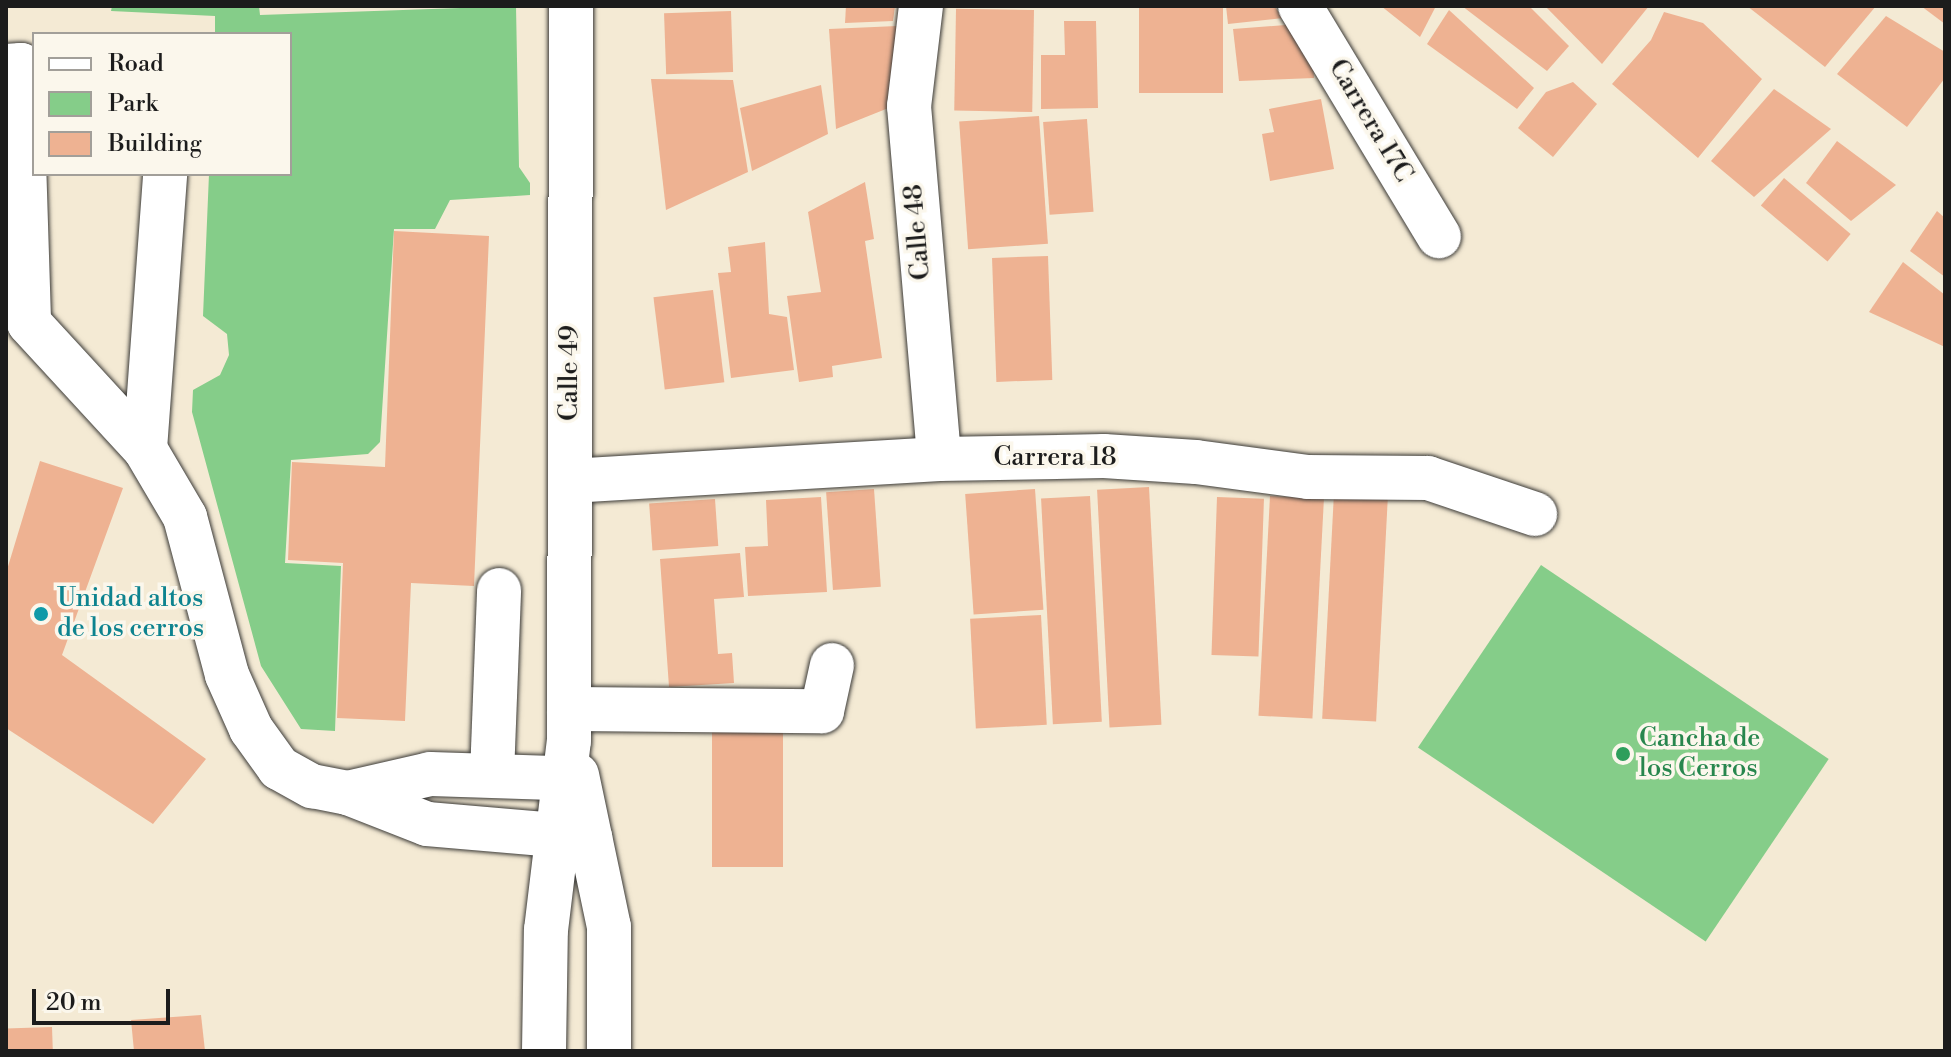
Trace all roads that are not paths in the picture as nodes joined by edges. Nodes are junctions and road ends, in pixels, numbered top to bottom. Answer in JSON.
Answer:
{"nodes":[{"id":1,"x":571,"y":6,"type":"edge"},
{"id":2,"x":921,"y":6,"type":"edge"},
{"id":3,"x":1300,"y":6,"type":"edge"},
{"id":4,"x":6,"y":66,"type":"edge"},
{"id":5,"x":165,"y":176,"type":"edge"},
{"id":6,"x":1439,"y":236,"type":"dead end"},
{"id":7,"x":17,"y":283,"type":"edge"},
{"id":8,"x":145,"y":449,"type":"junction"},
{"id":9,"x":939,"y":459,"type":"junction"},
{"id":10,"x":570,"y":481,"type":"junction"},
{"id":11,"x":1535,"y":514,"type":"dead end"},
{"id":12,"x":499,"y":590,"type":"dead end"},
{"id":13,"x":832,"y":665,"type":"dead end"},
{"id":14,"x":570,"y":752,"type":"junction"},
{"id":15,"x":492,"y":775,"type":"junction"},
{"id":16,"x":348,"y":793,"type":"junction"},
{"id":17,"x":574,"y":836,"type":"junction"},
{"id":18,"x":544,"y":1051,"type":"edge"},
{"id":19,"x":609,"y":1051,"type":"edge"}],
"edges":[{"from":1,"to":10,"type":"street","name":"Calle 49"},
{"from":2,"to":9,"type":"street","name":"Calle 48"},
{"from":3,"to":6,"type":"street","name":"Carrera 17C"},
{"from":4,"to":7,"type":"street"},
{"from":5,"to":8,"type":"street"},
{"from":7,"to":8,"type":"street"},
{"from":8,"to":16,"type":"street"},
{"from":9,"to":10,"type":"street","name":"Carrera 18"},
{"from":9,"to":11,"type":"street","name":"Carrera 18"},
{"from":10,"to":14,"type":"street","name":"Calle 49"},
{"from":12,"to":15,"type":"street"},
{"from":13,"to":14,"type":"street"},
{"from":14,"to":15,"type":"street"},
{"from":14,"to":17,"type":"street","name":"Calle 49"},
{"from":15,"to":16,"type":"street"},
{"from":16,"to":17,"type":"street"},
{"from":17,"to":18,"type":"street","name":"Calle 49"},
{"from":17,"to":19,"type":"street","name":"Calle 49"}]}
